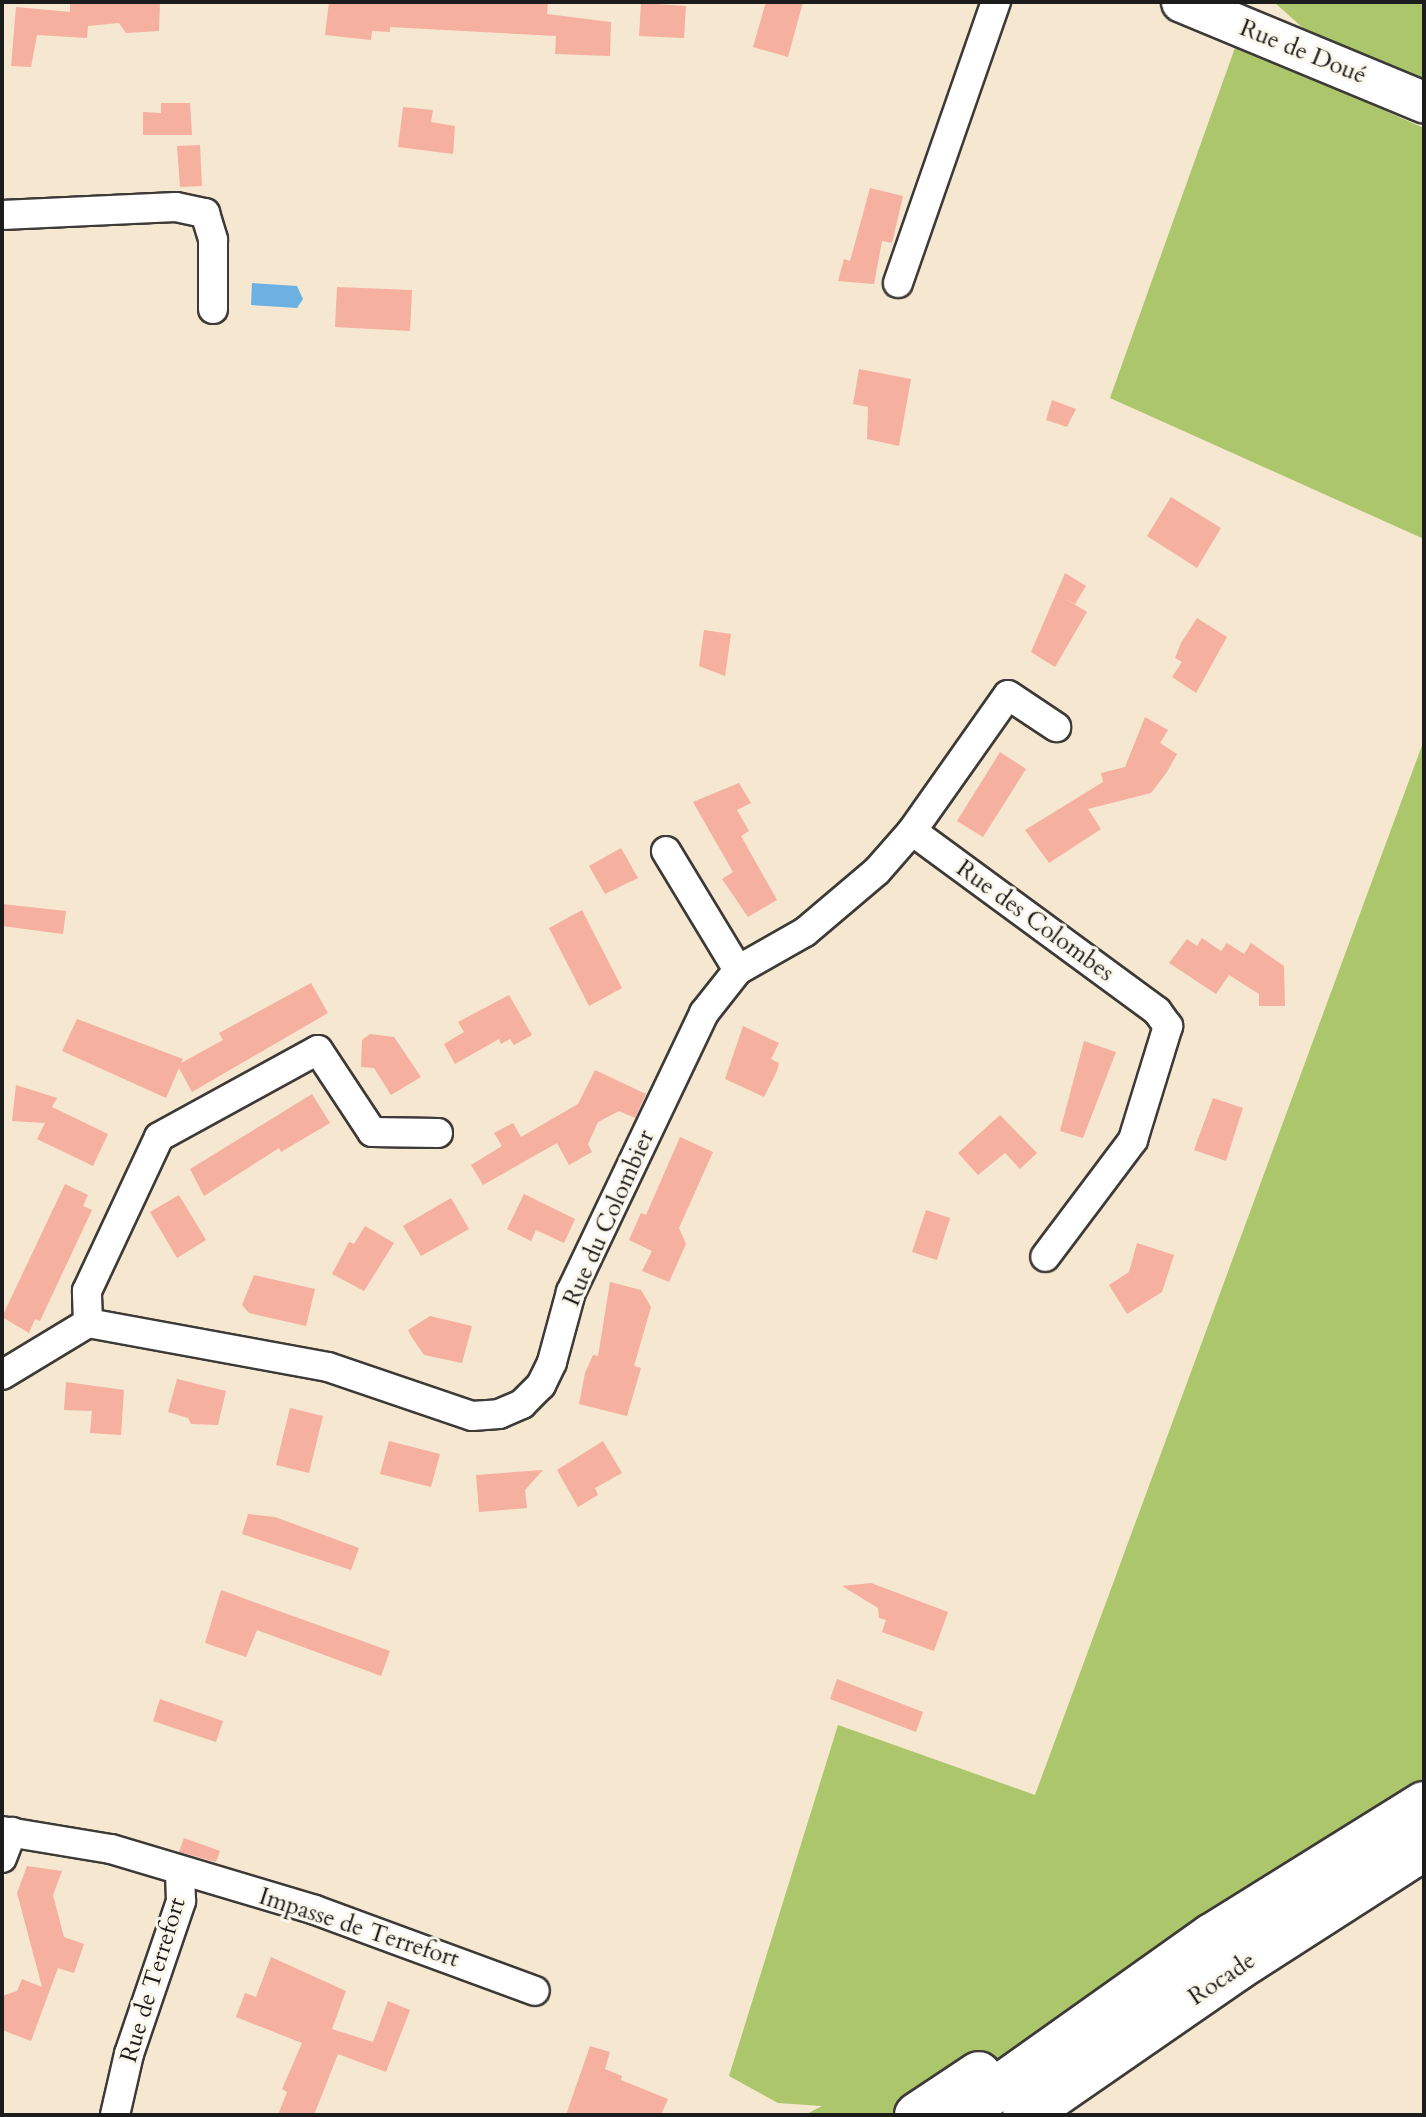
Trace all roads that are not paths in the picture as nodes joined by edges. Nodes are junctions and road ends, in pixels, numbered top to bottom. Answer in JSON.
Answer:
{"nodes":[{"id":1,"x":996,"y":2,"type":"edge"},
{"id":2,"x":1182,"y":2,"type":"edge"},
{"id":3,"x":1424,"y":102,"type":"edge"},
{"id":4,"x":2,"y":215,"type":"edge"},
{"id":5,"x":898,"y":283,"type":"dead end"},
{"id":6,"x":213,"y":309,"type":"dead end"},
{"id":7,"x":1056,"y":727,"type":"dead end"},
{"id":8,"x":912,"y":831,"type":"junction"},
{"id":9,"x":666,"y":851,"type":"dead end"},
{"id":10,"x":738,"y":970,"type":"junction"},
{"id":11,"x":438,"y":1133,"type":"dead end"},
{"id":12,"x":1045,"y":1257,"type":"dead end"},
{"id":13,"x":88,"y":1323,"type":"junction"},
{"id":14,"x":2,"y":1375,"type":"edge"},
{"id":15,"x":1424,"y":1804,"type":"edge"},
{"id":16,"x":7,"y":1831,"type":"edge"},
{"id":17,"x":1424,"y":1848,"type":"edge"},
{"id":18,"x":2,"y":1858,"type":"edge"},
{"id":19,"x":180,"y":1873,"type":"junction"},
{"id":20,"x":535,"y":1991,"type":"dead end"},
{"id":21,"x":1091,"y":2018,"type":"junction"},
{"id":22,"x":1145,"y":2030,"type":"junction"},
{"id":23,"x":115,"y":2115,"type":"edge"},
{"id":24,"x":917,"y":2115,"type":"edge"},
{"id":25,"x":960,"y":2115,"type":"edge"},
{"id":26,"x":1025,"y":2115,"type":"edge"},
{"id":27,"x":1060,"y":2115,"type":"edge"}],
"edges":[{"from":1,"to":5,"type":"street"},
{"from":2,"to":3,"type":"street","name":"Rue de Doué"},
{"from":4,"to":6,"type":"street"},
{"from":7,"to":8,"type":"street","name":"Rue du Colombier"},
{"from":8,"to":10,"type":"street","name":"Rue du Colombier"},
{"from":8,"to":12,"type":"street","name":"Rue des Colombes"},
{"from":9,"to":10,"type":"street"},
{"from":10,"to":13,"type":"street","name":"Rue du Colombier"},
{"from":11,"to":13,"type":"street"},
{"from":13,"to":14,"type":"street"},
{"from":15,"to":21,"type":"highway"},
{"from":16,"to":18,"type":"street","name":"Rue de Terrefort"},
{"from":16,"to":19,"type":"street","name":"Rue de Terrefort"},
{"from":17,"to":22,"type":"highway","name":"Rocade"},
{"from":19,"to":20,"type":"street","name":"Impasse de Terrefort"},
{"from":19,"to":23,"type":"street","name":"Rue de Terrefort"},
{"from":21,"to":24,"type":"highway"},
{"from":21,"to":25,"type":"highway"},
{"from":22,"to":26,"type":"highway","name":"Rocade"},
{"from":22,"to":27,"type":"highway"}]}
